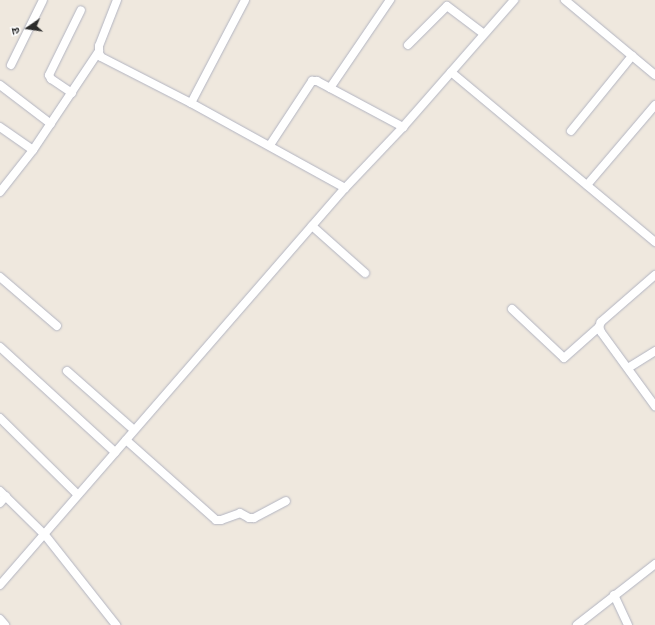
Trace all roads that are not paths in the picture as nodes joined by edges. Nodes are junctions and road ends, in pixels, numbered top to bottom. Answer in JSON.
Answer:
{"nodes":[{"id":1,"x":43,"y":0,"type":"edge"},
{"id":2,"x":117,"y":0,"type":"edge"},
{"id":3,"x":246,"y":0,"type":"edge"},
{"id":4,"x":390,"y":0,"type":"edge"},
{"id":5,"x":514,"y":0,"type":"edge"},
{"id":6,"x":565,"y":0,"type":"edge"},
{"id":7,"x":81,"y":10,"type":"dead end"},
{"id":8,"x":484,"y":34,"type":"junction"},
{"id":9,"x":408,"y":45,"type":"dead end"},
{"id":10,"x":99,"y":51,"type":"junction"},
{"id":11,"x":632,"y":56,"type":"junction"},
{"id":12,"x":11,"y":65,"type":"dead end"},
{"id":13,"x":451,"y":72,"type":"junction"},
{"id":14,"x":655,"y":75,"type":"edge"},
{"id":15,"x":0,"y":85,"type":"edge"},
{"id":16,"x":330,"y":88,"type":"junction"},
{"id":17,"x":72,"y":93,"type":"junction"},
{"id":18,"x":191,"y":103,"type":"junction"},
{"id":19,"x":655,"y":106,"type":"edge"},
{"id":20,"x":51,"y":124,"type":"junction"},
{"id":21,"x":0,"y":127,"type":"edge"},
{"id":22,"x":403,"y":127,"type":"junction"},
{"id":23,"x":571,"y":130,"type":"dead end"},
{"id":24,"x":270,"y":145,"type":"junction"},
{"id":25,"x":33,"y":150,"type":"junction"},
{"id":26,"x":3,"y":183,"type":"edge"},
{"id":27,"x":587,"y":185,"type":"junction"},
{"id":28,"x":345,"y":188,"type":"junction"},
{"id":29,"x":0,"y":192,"type":"edge"},
{"id":30,"x":312,"y":226,"type":"junction"},
{"id":31,"x":655,"y":242,"type":"edge"},
{"id":32,"x":365,"y":273,"type":"dead end"},
{"id":33,"x":655,"y":275,"type":"edge"},
{"id":34,"x":0,"y":277,"type":"edge"},
{"id":35,"x":512,"y":309,"type":"dead end"},
{"id":36,"x":57,"y":326,"type":"dead end"},
{"id":37,"x":599,"y":326,"type":"junction"},
{"id":38,"x":0,"y":347,"type":"edge"},
{"id":39,"x":655,"y":351,"type":"edge"},
{"id":40,"x":628,"y":368,"type":"junction"},
{"id":41,"x":67,"y":371,"type":"dead end"},
{"id":42,"x":655,"y":406,"type":"edge"},
{"id":43,"x":0,"y":418,"type":"edge"},
{"id":44,"x":134,"y":430,"type":"junction"},
{"id":45,"x":126,"y":440,"type":"junction"},
{"id":46,"x":115,"y":452,"type":"junction"},
{"id":47,"x":3,"y":493,"type":"edge"},
{"id":48,"x":77,"y":494,"type":"junction"},
{"id":49,"x":286,"y":501,"type":"dead end"},
{"id":50,"x":0,"y":503,"type":"edge"},
{"id":51,"x":45,"y":535,"type":"junction"},
{"id":52,"x":655,"y":564,"type":"edge"},
{"id":53,"x":0,"y":585,"type":"edge"},
{"id":54,"x":614,"y":595,"type":"junction"},
{"id":55,"x":0,"y":619,"type":"edge"},
{"id":56,"x":5,"y":625,"type":"edge"},
{"id":57,"x":116,"y":625,"type":"edge"},
{"id":58,"x":578,"y":625,"type":"edge"},
{"id":59,"x":628,"y":625,"type":"edge"}],
"edges":[{"from":1,"to":12,"type":"street"},
{"from":2,"to":10,"type":"street"},
{"from":3,"to":18,"type":"street"},
{"from":4,"to":16,"type":"street"},
{"from":5,"to":8,"type":"street"},
{"from":6,"to":11,"type":"street"},
{"from":7,"to":17,"type":"street"},
{"from":8,"to":9,"type":"street"},
{"from":8,"to":13,"type":"street"},
{"from":10,"to":17,"type":"street"},
{"from":10,"to":18,"type":"street"},
{"from":11,"to":14,"type":"street"},
{"from":11,"to":23,"type":"street"},
{"from":13,"to":22,"type":"street"},
{"from":13,"to":27,"type":"street"},
{"from":15,"to":20,"type":"street"},
{"from":16,"to":22,"type":"street"},
{"from":16,"to":24,"type":"street"},
{"from":17,"to":20,"type":"street"},
{"from":18,"to":24,"type":"street"},
{"from":19,"to":27,"type":"street"},
{"from":20,"to":25,"type":"street"},
{"from":21,"to":25,"type":"street"},
{"from":22,"to":28,"type":"street"},
{"from":24,"to":28,"type":"street"},
{"from":25,"to":26,"type":"street"},
{"from":26,"to":29,"type":"street"},
{"from":27,"to":31,"type":"street"},
{"from":28,"to":30,"type":"street"},
{"from":30,"to":32,"type":"street"},
{"from":30,"to":44,"type":"street"},
{"from":33,"to":37,"type":"street"},
{"from":34,"to":36,"type":"street"},
{"from":35,"to":37,"type":"street"},
{"from":37,"to":40,"type":"street"},
{"from":38,"to":46,"type":"street"},
{"from":39,"to":40,"type":"street"},
{"from":40,"to":42,"type":"street"},
{"from":41,"to":44,"type":"street"},
{"from":43,"to":48,"type":"street"},
{"from":44,"to":45,"type":"street"},
{"from":45,"to":46,"type":"street"},
{"from":45,"to":49,"type":"street"},
{"from":46,"to":48,"type":"street"},
{"from":47,"to":50,"type":"street"},
{"from":47,"to":51,"type":"street"},
{"from":48,"to":51,"type":"street"},
{"from":51,"to":53,"type":"street"},
{"from":51,"to":57,"type":"street"},
{"from":52,"to":54,"type":"street"},
{"from":54,"to":58,"type":"street"},
{"from":54,"to":59,"type":"street"},
{"from":55,"to":56,"type":"street"}]}
